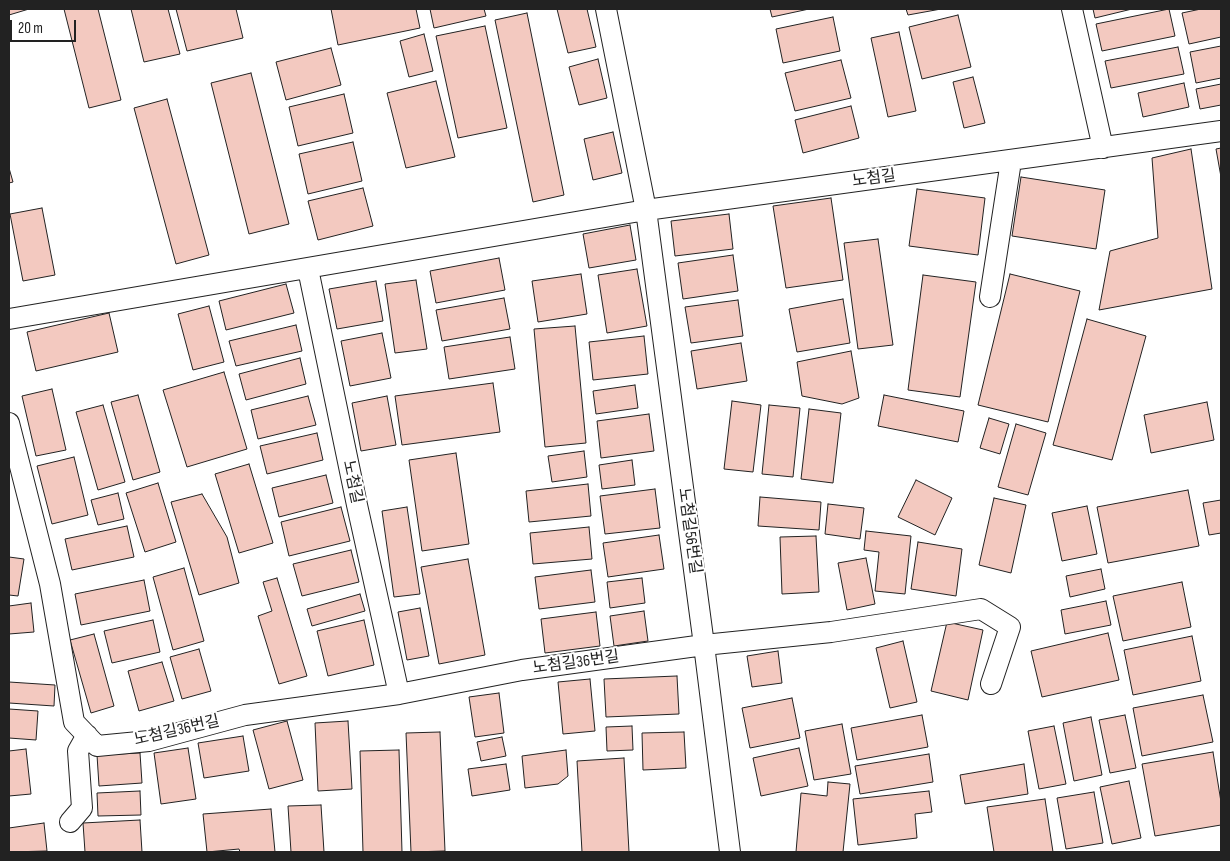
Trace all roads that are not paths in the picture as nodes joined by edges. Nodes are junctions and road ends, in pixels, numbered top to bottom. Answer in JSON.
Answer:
{"nodes":[{"id":1,"x":606,"y":9,"type":"edge"},
{"id":2,"x":1072,"y":9,"type":"edge"},
{"id":3,"x":1221,"y":131,"type":"edge"},
{"id":4,"x":1103,"y":148,"type":"junction"},
{"id":5,"x":1011,"y":161,"type":"junction"},
{"id":6,"x":646,"y":210,"type":"junction"},
{"id":7,"x":308,"y":269,"type":"junction"},
{"id":8,"x":990,"y":297,"type":"dead end"},
{"id":9,"x":9,"y":319,"type":"edge"},
{"id":10,"x":9,"y":423,"type":"edge"},
{"id":11,"x":704,"y":645,"type":"junction"},
{"id":12,"x":991,"y":684,"type":"dead end"},
{"id":13,"x":399,"y":694,"type":"junction"},
{"id":14,"x":87,"y":735,"type":"junction"},
{"id":15,"x":70,"y":822,"type":"dead end"},
{"id":16,"x":730,"y":852,"type":"edge"}],
"edges":[{"from":1,"to":6,"type":"street"},
{"from":2,"to":4,"type":"street"},
{"from":3,"to":4,"type":"street","name":"노첨길"},
{"from":4,"to":5,"type":"street","name":"노첨길"},
{"from":5,"to":6,"type":"street","name":"노첨길"},
{"from":5,"to":8,"type":"street"},
{"from":6,"to":7,"type":"street","name":"노첨길"},
{"from":6,"to":11,"type":"street","name":"노첨길56번길"},
{"from":7,"to":9,"type":"street","name":"노첨길"},
{"from":7,"to":13,"type":"street","name":"노첨길"},
{"from":10,"to":14,"type":"street","name":"노첨길36번길"},
{"from":11,"to":12,"type":"street","name":"노첨길36번길"},
{"from":11,"to":13,"type":"street","name":"노첨길36번길"},
{"from":11,"to":16,"type":"street","name":"노첨길56번길"},
{"from":13,"to":14,"type":"street","name":"노첨길36번길"},
{"from":14,"to":15,"type":"street"}]}
